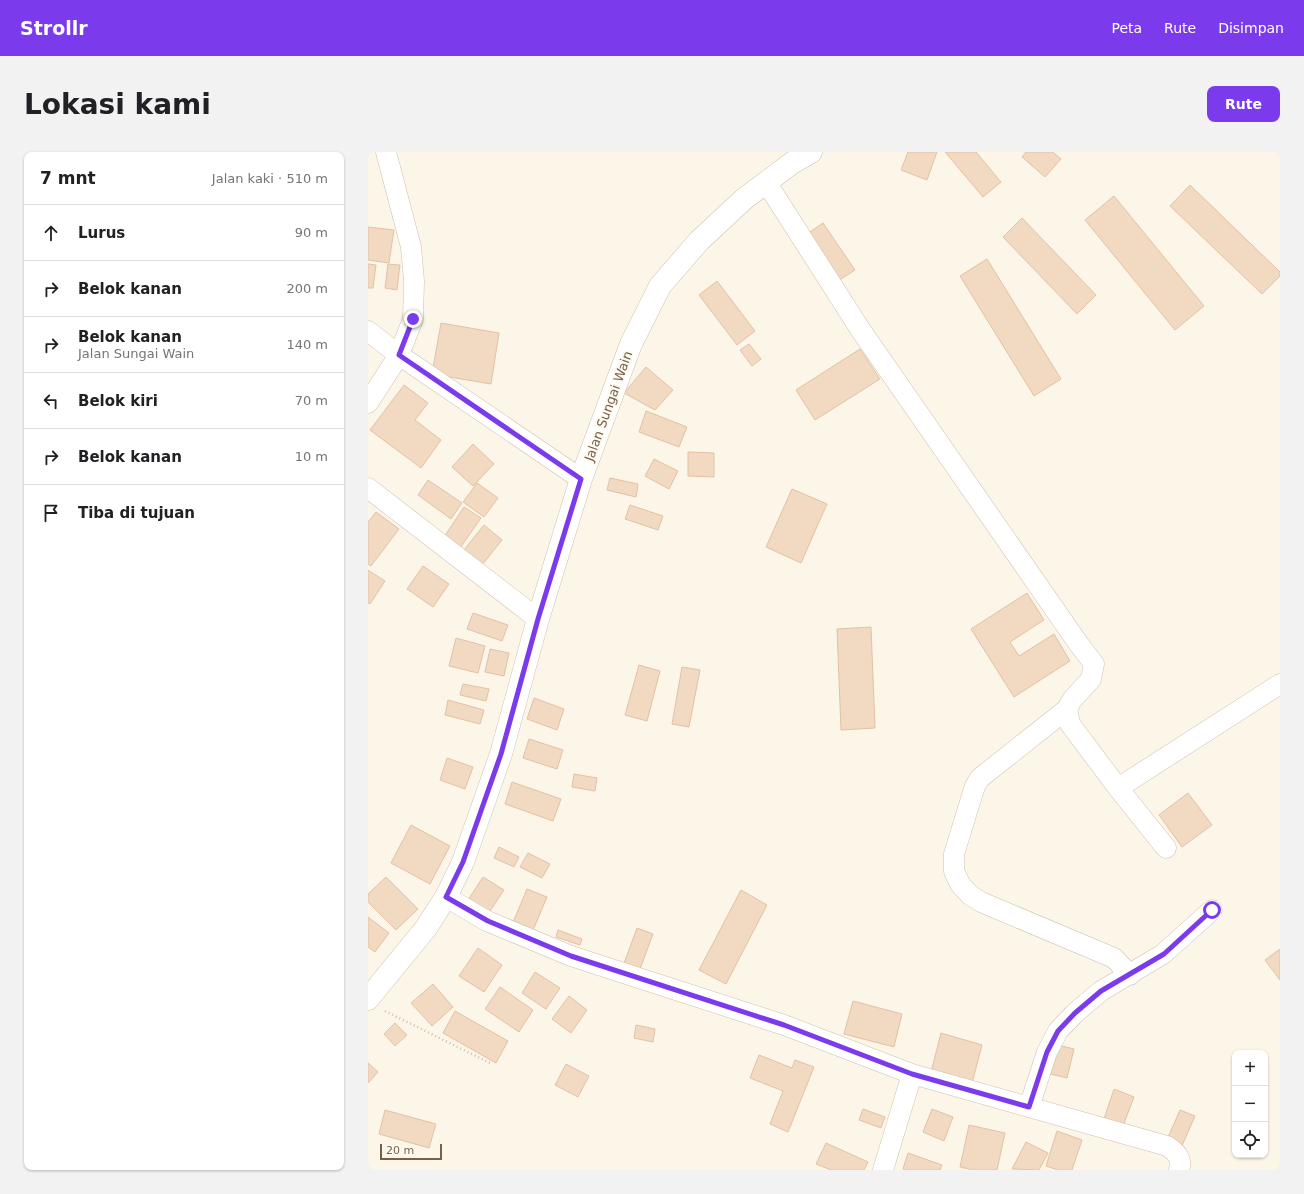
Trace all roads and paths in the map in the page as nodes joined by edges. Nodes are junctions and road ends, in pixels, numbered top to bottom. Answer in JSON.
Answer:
{"nodes":[{"id":1,"x":386,"y":152,"type":"edge"},
{"id":2,"x":811,"y":152,"type":"edge"},
{"id":3,"x":766,"y":182,"type":"junction"},
{"id":4,"x":368,"y":331,"type":"edge"},
{"id":5,"x":399,"y":355,"type":"junction"},
{"id":6,"x":368,"y":403,"type":"edge"},
{"id":7,"x":581,"y":479,"type":"junction"},
{"id":8,"x":368,"y":488,"type":"edge"},
{"id":9,"x":538,"y":619,"type":"junction"},
{"id":10,"x":1280,"y":684,"type":"edge"},
{"id":11,"x":1067,"y":709,"type":"junction"},
{"id":12,"x":1118,"y":788,"type":"junction"},
{"id":13,"x":1166,"y":848,"type":"dead end"},
{"id":14,"x":446,"y":897,"type":"junction"},
{"id":15,"x":1212,"y":910,"type":"dead end"},
{"id":16,"x":1130,"y":975,"type":"junction"},
{"id":17,"x":375,"y":1004,"type":"edge"},
{"id":18,"x":490,"y":1063,"type":"dead end"},
{"id":19,"x":912,"y":1074,"type":"junction"},
{"id":20,"x":1029,"y":1107,"type":"junction"},
{"id":21,"x":884,"y":1170,"type":"edge"},
{"id":22,"x":1180,"y":1170,"type":"edge"}],
"edges":[{"from":1,"to":5,"type":"street"},
{"from":2,"to":3,"type":"street","name":"Jalan Sungai Wain"},
{"from":3,"to":7,"type":"street","name":"Jalan Sungai Wain"},
{"from":3,"to":11,"type":"street"},
{"from":4,"to":5,"type":"street"},
{"from":5,"to":6,"type":"street"},
{"from":5,"to":7,"type":"street"},
{"from":7,"to":9,"type":"street","name":"Jalan Sungai Wain"},
{"from":8,"to":9,"type":"street"},
{"from":9,"to":14,"type":"street","name":"Jalan Sungai Wain"},
{"from":10,"to":12,"type":"street"},
{"from":11,"to":12,"type":"street"},
{"from":11,"to":16,"type":"street"},
{"from":12,"to":13,"type":"street"},
{"from":14,"to":17,"type":"street","name":"Jalan Sungai Wain"},
{"from":14,"to":19,"type":"street"},
{"from":15,"to":16,"type":"street"},
{"from":16,"to":20,"type":"street"},
{"from":17,"to":18,"type":"path"},
{"from":19,"to":20,"type":"street"},
{"from":19,"to":21,"type":"street"},
{"from":20,"to":22,"type":"street"}]}
